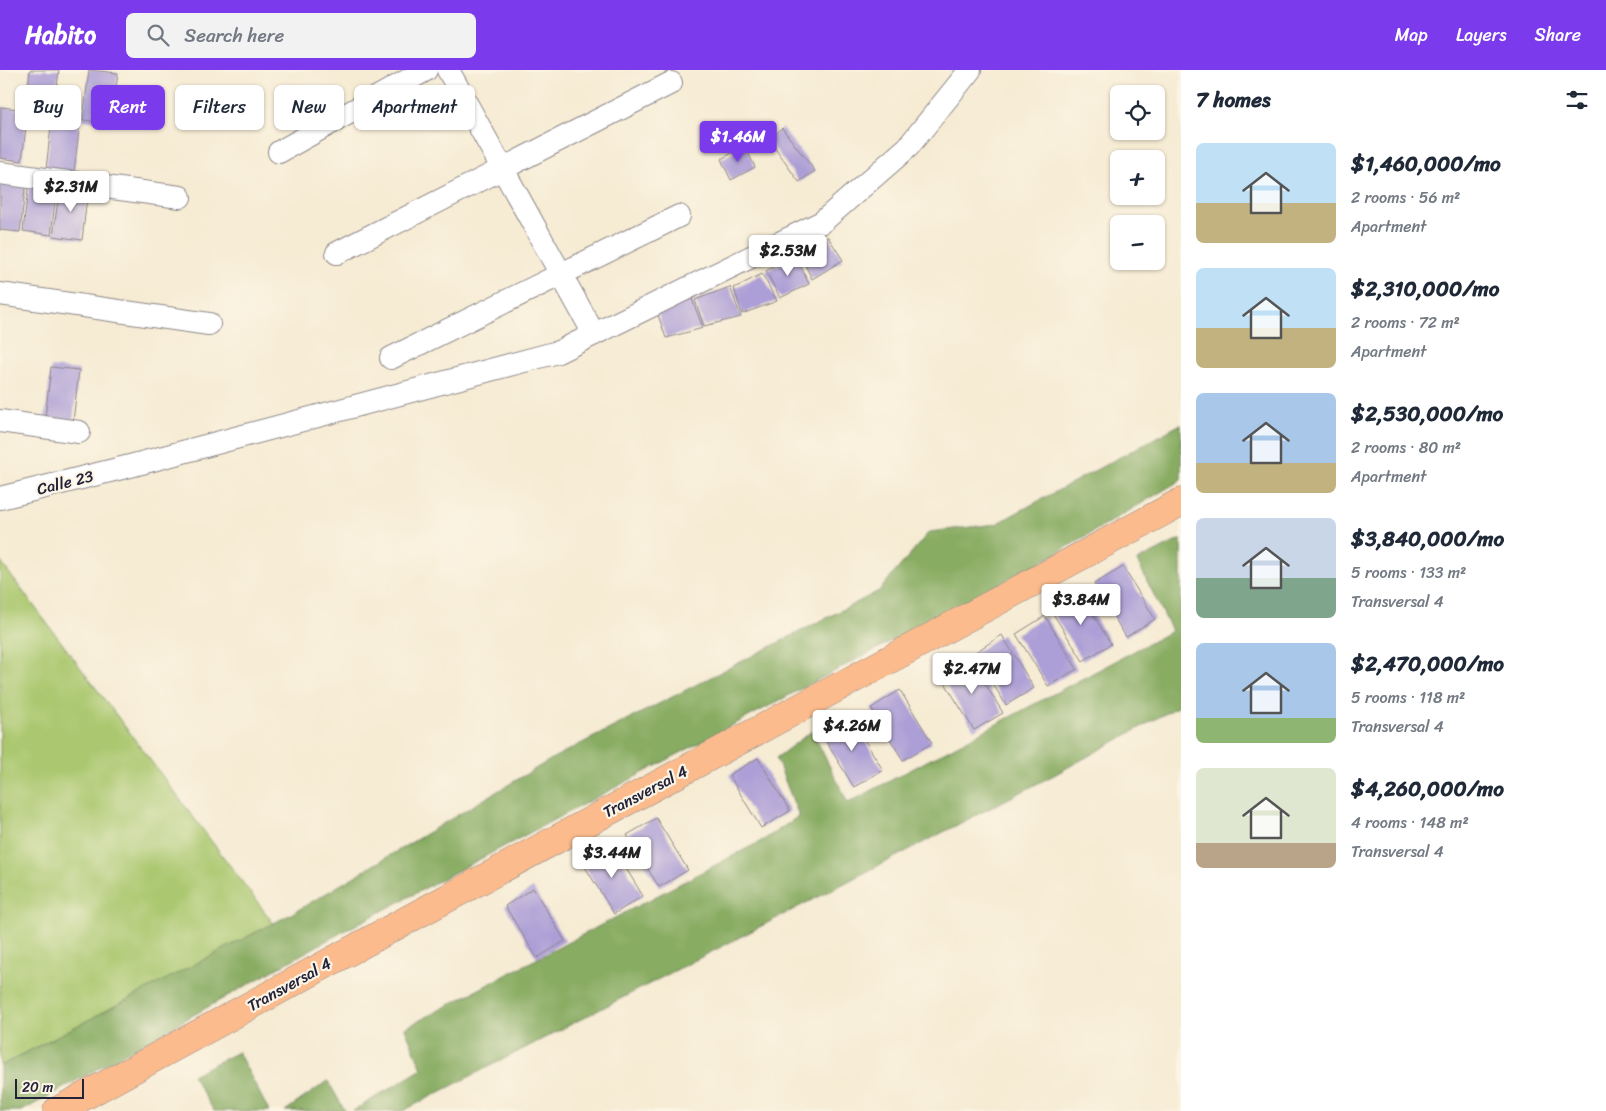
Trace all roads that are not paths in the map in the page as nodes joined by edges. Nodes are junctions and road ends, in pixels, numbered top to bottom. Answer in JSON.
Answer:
{"nodes":[{"id":1,"x":426,"y":70,"type":"edge"},
{"id":2,"x":448,"y":70,"type":"edge"},
{"id":3,"x":970,"y":70,"type":"edge"},
{"id":4,"x":672,"y":83,"type":"dead end"},
{"id":5,"x":279,"y":152,"type":"dead end"},
{"id":6,"x":502,"y":168,"type":"junction"},
{"id":7,"x":0,"y":173,"type":"edge"},
{"id":8,"x":180,"y":197,"type":"dead end"},
{"id":9,"x":679,"y":216,"type":"dead end"},
{"id":10,"x":336,"y":253,"type":"dead end"},
{"id":11,"x":561,"y":274,"type":"junction"},
{"id":12,"x":0,"y":294,"type":"edge"},
{"id":13,"x":210,"y":324,"type":"dead end"},
{"id":14,"x":594,"y":334,"type":"junction"},
{"id":15,"x":391,"y":358,"type":"dead end"},
{"id":16,"x":0,"y":421,"type":"edge"},
{"id":17,"x":79,"y":432,"type":"dead end"},
{"id":18,"x":0,"y":498,"type":"edge"},
{"id":19,"x":1181,"y":502,"type":"edge"},
{"id":20,"x":57,"y":1111,"type":"edge"}],
"edges":[{"from":1,"to":5,"type":"street"},
{"from":2,"to":6,"type":"street"},
{"from":3,"to":14,"type":"street","name":"Calle 23"},
{"from":4,"to":6,"type":"street"},
{"from":6,"to":10,"type":"street"},
{"from":6,"to":11,"type":"street"},
{"from":7,"to":8,"type":"street"},
{"from":9,"to":11,"type":"street"},
{"from":11,"to":14,"type":"street"},
{"from":11,"to":15,"type":"street"},
{"from":12,"to":13,"type":"street"},
{"from":14,"to":18,"type":"street","name":"Calle 23"},
{"from":16,"to":17,"type":"street"},
{"from":19,"to":20,"type":"main road","name":"Transversal 4"}]}
